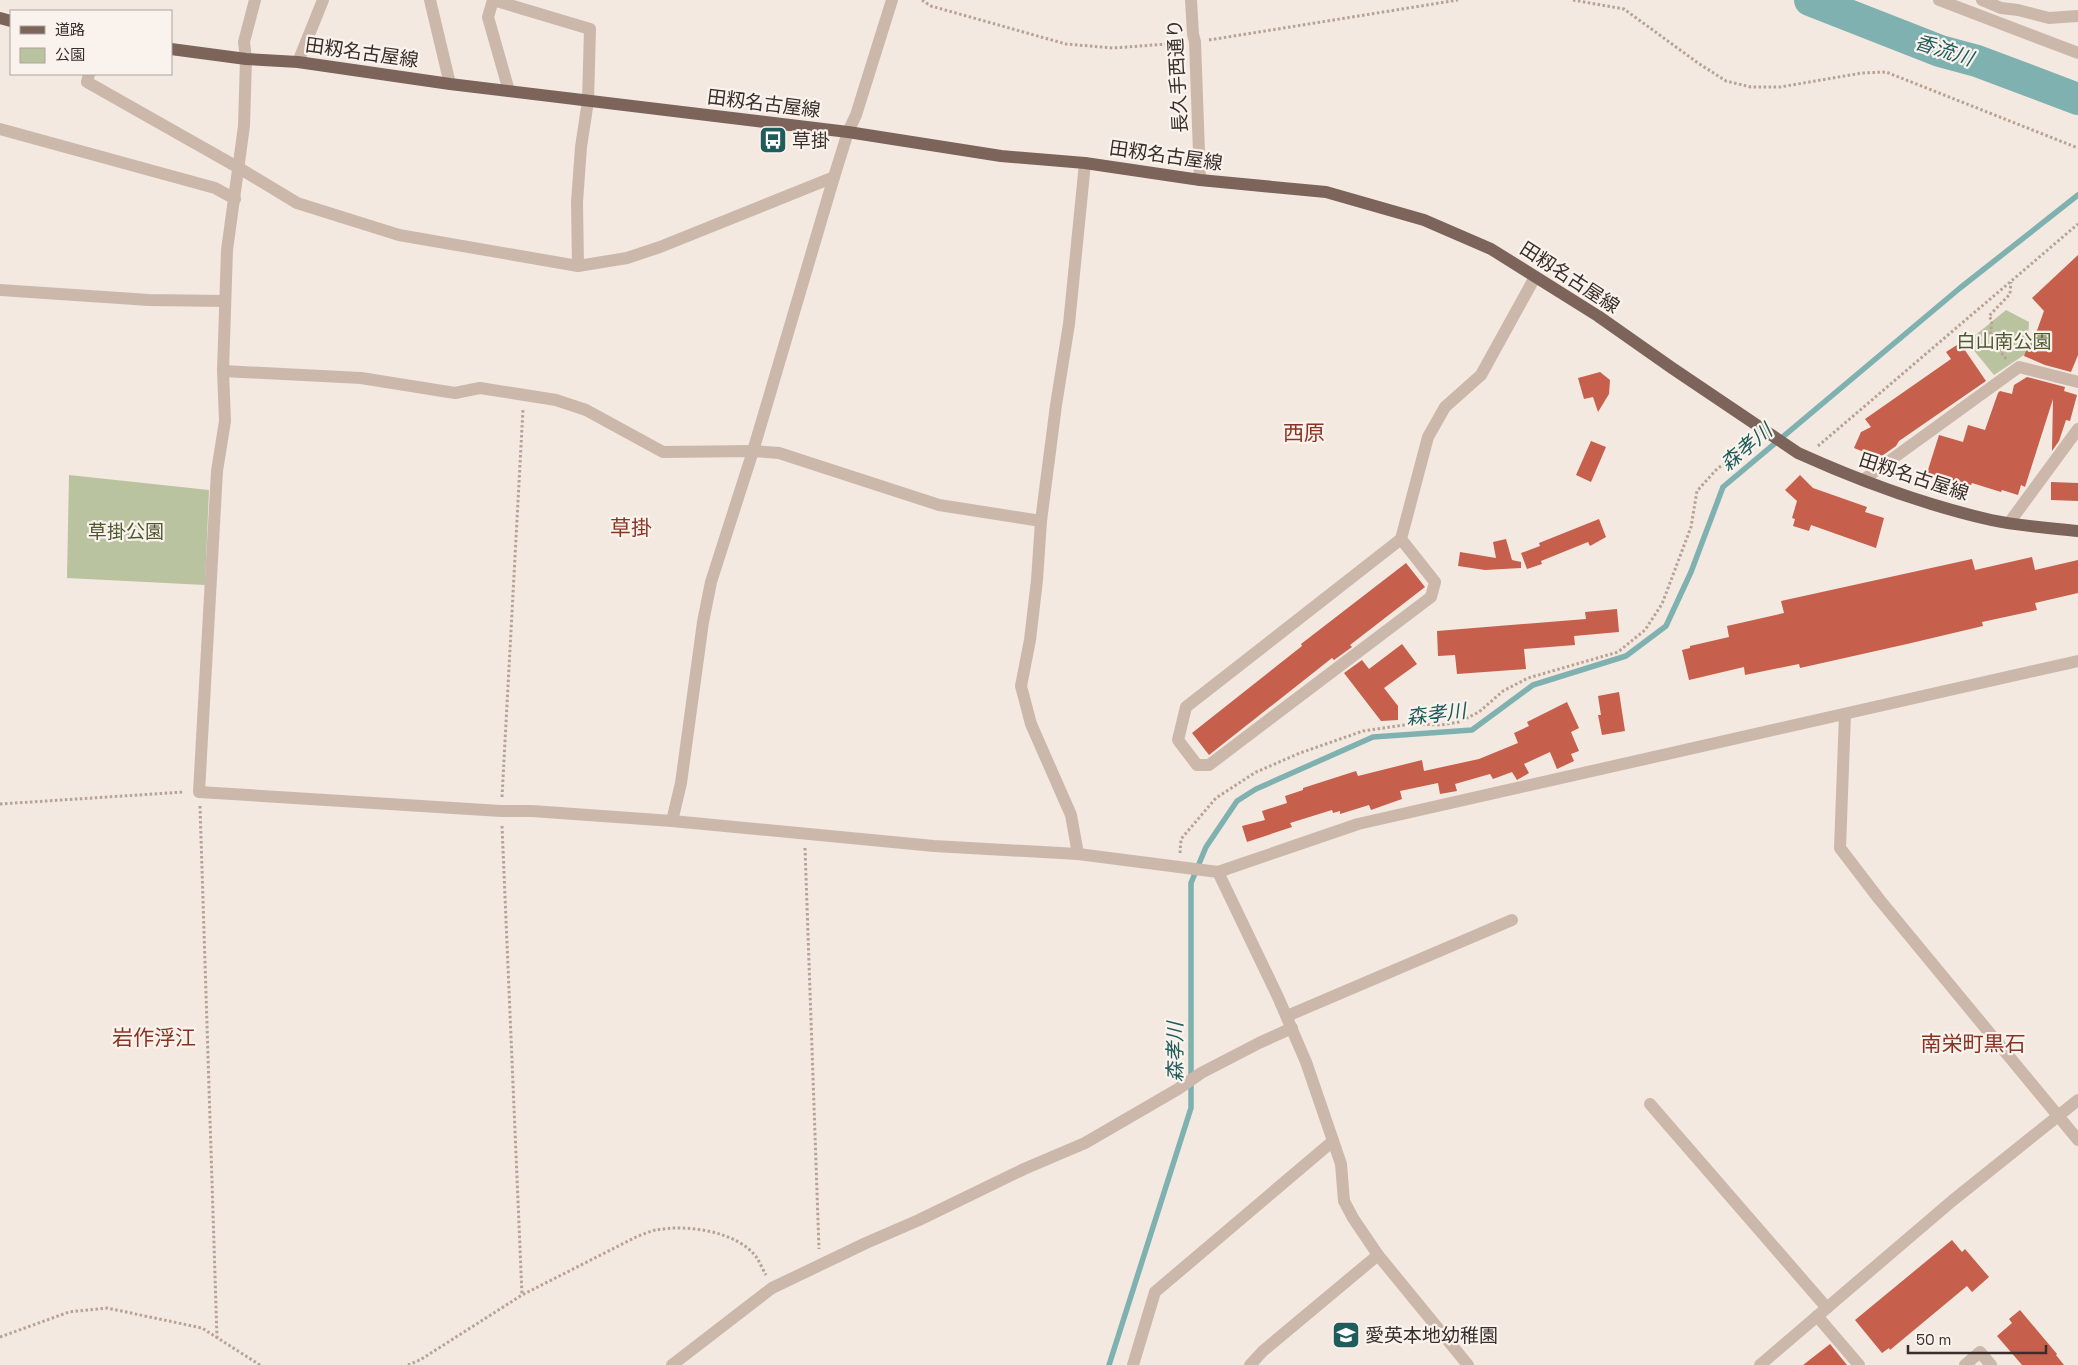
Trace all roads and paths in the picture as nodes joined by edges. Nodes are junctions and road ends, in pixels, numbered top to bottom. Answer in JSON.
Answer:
{"nodes":[{"id":1,"x":255,"y":0,"type":"edge"},
{"id":2,"x":323,"y":0,"type":"edge"},
{"id":3,"x":430,"y":0,"type":"edge"},
{"id":4,"x":892,"y":0,"type":"edge"},
{"id":5,"x":922,"y":0,"type":"edge"},
{"id":6,"x":1191,"y":0,"type":"edge"},
{"id":7,"x":1458,"y":0,"type":"edge"},
{"id":8,"x":1573,"y":0,"type":"edge"},
{"id":9,"x":1940,"y":0,"type":"edge"},
{"id":10,"x":1982,"y":0,"type":"edge"},
{"id":11,"x":2018,"y":5,"type":"edge"},
{"id":12,"x":2078,"y":16,"type":"edge"},
{"id":13,"x":1194,"y":38,"type":"junction"},
{"id":14,"x":172,"y":49,"type":"edge"},
{"id":15,"x":2078,"y":53,"type":"edge"},
{"id":16,"x":246,"y":59,"type":"junction"},
{"id":17,"x":298,"y":62,"type":"junction"},
{"id":18,"x":89,"y":75,"type":"edge"},
{"id":19,"x":450,"y":84,"type":"junction"},
{"id":20,"x":509,"y":91,"type":"junction"},
{"id":21,"x":588,"y":101,"type":"junction"},
{"id":22,"x":0,"y":129,"type":"edge"},
{"id":23,"x":848,"y":132,"type":"junction"},
{"id":24,"x":2078,"y":148,"type":"edge"},
{"id":25,"x":1085,"y":163,"type":"junction"},
{"id":26,"x":239,"y":168,"type":"junction"},
{"id":27,"x":834,"y":177,"type":"junction"},
{"id":28,"x":1200,"y":180,"type":"junction"},
{"id":29,"x":235,"y":199,"type":"junction"},
{"id":30,"x":2078,"y":224,"type":"edge"},
{"id":31,"x":578,"y":266,"type":"junction"},
{"id":32,"x":1535,"y":277,"type":"junction"},
{"id":33,"x":2011,"y":281,"type":"junction"},
{"id":34,"x":0,"y":290,"type":"edge"},
{"id":35,"x":225,"y":301,"type":"junction"},
{"id":36,"x":223,"y":371,"type":"junction"},
{"id":37,"x":2014,"y":371,"type":"junction"},
{"id":38,"x":2078,"y":382,"type":"edge"},
{"id":39,"x":524,"y":395,"type":"junction"},
{"id":40,"x":2078,"y":429,"type":"edge"},
{"id":41,"x":1765,"y":430,"type":"junction"},
{"id":42,"x":753,"y":452,"type":"junction"},
{"id":43,"x":1802,"y":454,"type":"junction"},
{"id":44,"x":1863,"y":480,"type":"junction"},
{"id":45,"x":1041,"y":521,"type":"junction"},
{"id":46,"x":2009,"y":523,"type":"junction"},
{"id":47,"x":2078,"y":531,"type":"edge"},
{"id":48,"x":1401,"y":539,"type":"junction"},
{"id":49,"x":2078,"y":661,"type":"edge"},
{"id":50,"x":1845,"y":714,"type":"junction"},
{"id":51,"x":199,"y":792,"type":"junction"},
{"id":52,"x":0,"y":804,"type":"edge"},
{"id":53,"x":501,"y":811,"type":"junction"},
{"id":54,"x":672,"y":821,"type":"junction"},
{"id":55,"x":805,"y":832,"type":"junction"},
{"id":56,"x":1078,"y":854,"type":"junction"},
{"id":57,"x":1178,"y":868,"type":"junction"},
{"id":58,"x":1213,"y":872,"type":"junction"},
{"id":59,"x":1512,"y":920,"type":"dead end"},
{"id":60,"x":1287,"y":1016,"type":"junction"},
{"id":61,"x":1292,"y":1028,"type":"junction"},
{"id":62,"x":2078,"y":1100,"type":"edge"},
{"id":63,"x":1650,"y":1104,"type":"dead end"},
{"id":64,"x":2058,"y":1116,"type":"junction"},
{"id":65,"x":2078,"y":1140,"type":"edge"},
{"id":66,"x":1333,"y":1141,"type":"junction"},
{"id":67,"x":1378,"y":1255,"type":"junction"},
{"id":68,"x":820,"y":1265,"type":"junction"},
{"id":69,"x":772,"y":1288,"type":"junction"},
{"id":70,"x":522,"y":1295,"type":"junction"},
{"id":71,"x":1827,"y":1308,"type":"junction"},
{"id":72,"x":1817,"y":1316,"type":"junction"},
{"id":73,"x":0,"y":1336,"type":"edge"},
{"id":74,"x":217,"y":1338,"type":"junction"},
{"id":75,"x":260,"y":1365,"type":"edge"},
{"id":76,"x":408,"y":1365,"type":"edge"},
{"id":77,"x":672,"y":1365,"type":"edge"},
{"id":78,"x":1133,"y":1365,"type":"edge"},
{"id":79,"x":1250,"y":1365,"type":"edge"},
{"id":80,"x":1468,"y":1365,"type":"edge"},
{"id":81,"x":1760,"y":1365,"type":"edge"},
{"id":82,"x":1859,"y":1365,"type":"edge"},
{"id":83,"x":1965,"y":1365,"type":"edge"},
{"id":84,"x":1991,"y":1365,"type":"edge"}],
"edges":[{"from":1,"to":16,"type":"street"},
{"from":2,"to":17,"type":"street"},
{"from":3,"to":19,"type":"street"},
{"from":4,"to":23,"type":"street"},
{"from":5,"to":13,"type":"path"},
{"from":6,"to":13,"type":"street","name":"長久手西通り"},
{"from":7,"to":13,"type":"path"},
{"from":8,"to":24,"type":"path"},
{"from":9,"to":15,"type":"street"},
{"from":10,"to":11,"type":"street"},
{"from":11,"to":12,"type":"street"},
{"from":13,"to":28,"type":"street","name":"長久手西通り"},
{"from":14,"to":16,"type":"main road","name":"田籾名古屋線"},
{"from":16,"to":17,"type":"main road","name":"田籾名古屋線"},
{"from":16,"to":26,"type":"street"},
{"from":17,"to":19,"type":"main road","name":"田籾名古屋線"},
{"from":18,"to":26,"type":"street"},
{"from":19,"to":20,"type":"main road","name":"田籾名古屋線"},
{"from":20,"to":21,"type":"main road","name":"田籾名古屋線"},
{"from":20,"to":21,"type":"street"},
{"from":21,"to":23,"type":"main road","name":"田籾名古屋線"},
{"from":21,"to":31,"type":"street"},
{"from":22,"to":29,"type":"street"},
{"from":23,"to":25,"type":"main road","name":"田籾名古屋線"},
{"from":23,"to":27,"type":"street"},
{"from":25,"to":28,"type":"main road","name":"田籾名古屋線"},
{"from":25,"to":45,"type":"street"},
{"from":26,"to":29,"type":"street"},
{"from":26,"to":31,"type":"street"},
{"from":27,"to":31,"type":"street"},
{"from":27,"to":42,"type":"street"},
{"from":28,"to":32,"type":"main road","name":"田籾名古屋線"},
{"from":29,"to":35,"type":"street"},
{"from":30,"to":33,"type":"path"},
{"from":32,"to":41,"type":"main road","name":"田籾名古屋線"},
{"from":32,"to":48,"type":"street"},
{"from":33,"to":37,"type":"path"},
{"from":33,"to":43,"type":"path"},
{"from":34,"to":35,"type":"street"},
{"from":35,"to":36,"type":"street"},
{"from":36,"to":39,"type":"street"},
{"from":36,"to":51,"type":"street"},
{"from":37,"to":38,"type":"street"},
{"from":37,"to":44,"type":"street"},
{"from":39,"to":42,"type":"street"},
{"from":39,"to":53,"type":"path"},
{"from":40,"to":46,"type":"street"},
{"from":41,"to":43,"type":"main road","name":"田籾名古屋線"},
{"from":41,"to":57,"type":"path"},
{"from":42,"to":45,"type":"street"},
{"from":42,"to":54,"type":"street"},
{"from":43,"to":44,"type":"main road","name":"田籾名古屋線"},
{"from":44,"to":46,"type":"main road","name":"田籾名古屋線"},
{"from":45,"to":56,"type":"street"},
{"from":46,"to":47,"type":"main road","name":"田籾名古屋線"},
{"from":48,"to":48,"type":"street"},
{"from":49,"to":50,"type":"street"},
{"from":50,"to":58,"type":"street"},
{"from":50,"to":64,"type":"street"},
{"from":51,"to":52,"type":"path"},
{"from":51,"to":53,"type":"street"},
{"from":51,"to":74,"type":"path"},
{"from":53,"to":54,"type":"street"},
{"from":53,"to":70,"type":"path"},
{"from":54,"to":55,"type":"street"},
{"from":55,"to":56,"type":"street"},
{"from":55,"to":68,"type":"path"},
{"from":56,"to":57,"type":"street"},
{"from":57,"to":58,"type":"street"},
{"from":58,"to":60,"type":"street"},
{"from":59,"to":60,"type":"street"},
{"from":60,"to":61,"type":"street"},
{"from":61,"to":66,"type":"street"},
{"from":61,"to":68,"type":"street"},
{"from":62,"to":64,"type":"street"},
{"from":63,"to":71,"type":"street"},
{"from":64,"to":65,"type":"street"},
{"from":64,"to":71,"type":"street"},
{"from":66,"to":67,"type":"street"},
{"from":66,"to":78,"type":"street"},
{"from":67,"to":79,"type":"street"},
{"from":67,"to":80,"type":"street"},
{"from":68,"to":69,"type":"street"},
{"from":69,"to":70,"type":"path"},
{"from":69,"to":77,"type":"street"},
{"from":70,"to":76,"type":"path"},
{"from":71,"to":72,"type":"street"},
{"from":72,"to":81,"type":"street"},
{"from":72,"to":82,"type":"street"},
{"from":73,"to":74,"type":"path"},
{"from":74,"to":75,"type":"path"},
{"from":83,"to":84,"type":"street"}]}
